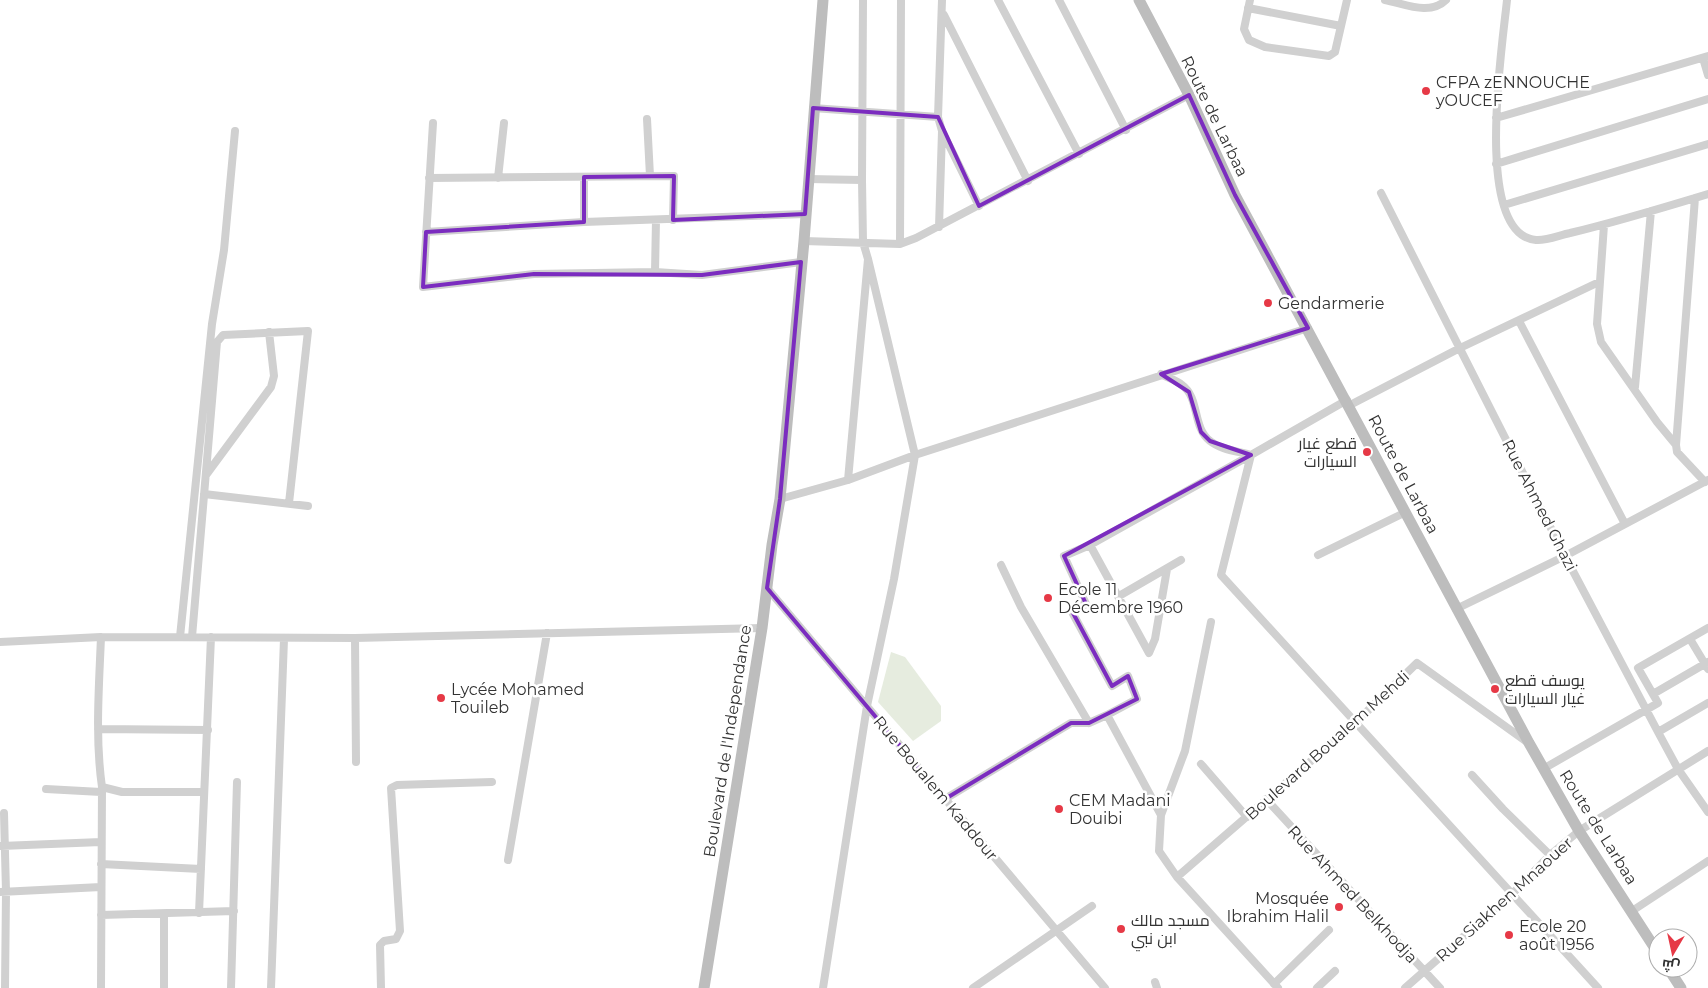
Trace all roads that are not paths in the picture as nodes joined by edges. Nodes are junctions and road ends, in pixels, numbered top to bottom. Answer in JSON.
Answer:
{"nodes":[{"id":1,"x":823,"y":0,"type":"edge"},
{"id":2,"x":863,"y":0,"type":"edge"},
{"id":3,"x":901,"y":0,"type":"edge"},
{"id":4,"x":942,"y":0,"type":"edge"},
{"id":5,"x":998,"y":0,"type":"edge"},
{"id":6,"x":1059,"y":0,"type":"edge"},
{"id":7,"x":1138,"y":0,"type":"edge"},
{"id":8,"x":1347,"y":0,"type":"edge"},
{"id":9,"x":1385,"y":0,"type":"edge"},
{"id":10,"x":1446,"y":0,"type":"edge"},
{"id":11,"x":1507,"y":0,"type":"edge"},
{"id":12,"x":1249,"y":4,"type":"edge"},
{"id":13,"x":943,"y":14,"type":"junction"},
{"id":14,"x":1342,"y":26,"type":"junction"},
{"id":15,"x":1705,"y":57,"type":"edge"},
{"id":16,"x":1708,"y":75,"type":"edge"},
{"id":17,"x":1189,"y":95,"type":"junction"},
{"id":18,"x":1708,"y":99,"type":"edge"},
{"id":19,"x":813,"y":108,"type":"junction"},
{"id":20,"x":862,"y":113,"type":"junction"},
{"id":21,"x":902,"y":114,"type":"junction"},
{"id":22,"x":938,"y":117,"type":"junction"},
{"id":23,"x":1496,"y":118,"type":"junction"},
{"id":24,"x":647,"y":119,"type":"dead end"},
{"id":25,"x":433,"y":123,"type":"dead end"},
{"id":26,"x":504,"y":123,"type":"dead end"},
{"id":27,"x":235,"y":130,"type":"dead end"},
{"id":28,"x":1126,"y":130,"type":"junction"},
{"id":29,"x":942,"y":131,"type":"junction"},
{"id":30,"x":1708,"y":144,"type":"edge"},
{"id":31,"x":1079,"y":154,"type":"junction"},
{"id":32,"x":1496,"y":164,"type":"junction"},
{"id":33,"x":650,"y":176,"type":"junction"},
{"id":34,"x":584,"y":177,"type":"junction"},
{"id":35,"x":429,"y":178,"type":"junction"},
{"id":36,"x":498,"y":178,"type":"junction"},
{"id":37,"x":808,"y":179,"type":"junction"},
{"id":38,"x":862,"y":180,"type":"junction"},
{"id":39,"x":1028,"y":181,"type":"junction"},
{"id":40,"x":1381,"y":193,"type":"dead end"},
{"id":41,"x":1708,"y":194,"type":"edge"},
{"id":42,"x":1695,"y":198,"type":"junction"},
{"id":43,"x":1504,"y":204,"type":"junction"},
{"id":44,"x":979,"y":206,"type":"junction"},
{"id":45,"x":1651,"y":211,"type":"junction"},
{"id":46,"x":805,"y":214,"type":"junction"},
{"id":47,"x":656,"y":220,"type":"junction"},
{"id":48,"x":674,"y":220,"type":"junction"},
{"id":49,"x":584,"y":222,"type":"junction"},
{"id":50,"x":1604,"y":225,"type":"junction"},
{"id":51,"x":939,"y":227,"type":"junction"},
{"id":52,"x":426,"y":232,"type":"junction"},
{"id":53,"x":804,"y":241,"type":"junction"},
{"id":54,"x":863,"y":242,"type":"junction"},
{"id":55,"x":900,"y":244,"type":"junction"},
{"id":56,"x":868,"y":259,"type":"junction"},
{"id":57,"x":801,"y":262,"type":"junction"},
{"id":58,"x":655,"y":272,"type":"junction"},
{"id":59,"x":1599,"y":282,"type":"junction"},
{"id":60,"x":1519,"y":321,"type":"junction"},
{"id":61,"x":1308,"y":328,"type":"junction"},
{"id":62,"x":270,"y":332,"type":"junction"},
{"id":63,"x":1460,"y":348,"type":"junction"},
{"id":64,"x":1161,"y":374,"type":"junction"},
{"id":65,"x":1635,"y":387,"type":"junction"},
{"id":66,"x":1348,"y":402,"type":"junction"},
{"id":67,"x":1676,"y":445,"type":"junction"},
{"id":68,"x":915,"y":455,"type":"junction"},
{"id":69,"x":1251,"y":455,"type":"junction"},
{"id":70,"x":206,"y":475,"type":"junction"},
{"id":71,"x":848,"y":480,"type":"junction"},
{"id":72,"x":1707,"y":481,"type":"edge"},
{"id":73,"x":204,"y":494,"type":"junction"},
{"id":74,"x":780,"y":499,"type":"junction"},
{"id":75,"x":289,"y":504,"type":"junction"},
{"id":76,"x":308,"y":506,"type":"dead end"},
{"id":77,"x":1406,"y":512,"type":"junction"},
{"id":78,"x":1625,"y":524,"type":"junction"},
{"id":79,"x":1090,"y":545,"type":"junction"},
{"id":80,"x":1318,"y":555,"type":"dead end"},
{"id":81,"x":1565,"y":556,"type":"junction"},
{"id":82,"x":1181,"y":560,"type":"dead end"},
{"id":83,"x":1002,"y":564,"type":"dead end"},
{"id":84,"x":1167,"y":569,"type":"junction"},
{"id":85,"x":767,"y":588,"type":"junction"},
{"id":86,"x":1119,"y":596,"type":"junction"},
{"id":87,"x":1456,"y":609,"type":"junction"},
{"id":88,"x":1211,"y":622,"type":"dead end"},
{"id":89,"x":762,"y":628,"type":"junction"},
{"id":90,"x":1708,"y":628,"type":"edge"},
{"id":91,"x":547,"y":633,"type":"junction"},
{"id":92,"x":192,"y":636,"type":"junction"},
{"id":93,"x":180,"y":637,"type":"junction"},
{"id":94,"x":211,"y":637,"type":"junction"},
{"id":95,"x":101,"y":638,"type":"junction"},
{"id":96,"x":355,"y":638,"type":"junction"},
{"id":97,"x":284,"y":639,"type":"junction"},
{"id":98,"x":1690,"y":639,"type":"junction"},
{"id":99,"x":0,"y":642,"type":"edge"},
{"id":100,"x":1707,"y":665,"type":"edge"},
{"id":101,"x":1653,"y":694,"type":"junction"},
{"id":102,"x":1708,"y":703,"type":"edge"},
{"id":103,"x":867,"y":706,"type":"junction"},
{"id":104,"x":1647,"y":710,"type":"junction"},
{"id":105,"x":1108,"y":715,"type":"junction"},
{"id":106,"x":1356,"y":722,"type":"junction"},
{"id":107,"x":1089,"y":723,"type":"junction"},
{"id":108,"x":98,"y":729,"type":"junction"},
{"id":109,"x":208,"y":730,"type":"junction"},
{"id":110,"x":1658,"y":732,"type":"junction"},
{"id":111,"x":1529,"y":743,"type":"junction"},
{"id":112,"x":1708,"y":751,"type":"edge"},
{"id":113,"x":356,"y":762,"type":"dead end"},
{"id":114,"x":1201,"y":764,"type":"dead end"},
{"id":115,"x":1543,"y":769,"type":"junction"},
{"id":116,"x":1678,"y":769,"type":"junction"},
{"id":117,"x":1472,"y":775,"type":"dead end"},
{"id":118,"x":237,"y":782,"type":"dead end"},
{"id":119,"x":492,"y":782,"type":"dead end"},
{"id":120,"x":46,"y":789,"type":"dead end"},
{"id":121,"x":102,"y":790,"type":"junction"},
{"id":122,"x":204,"y":792,"type":"junction"},
{"id":123,"x":945,"y":799,"type":"junction"},
{"id":124,"x":1266,"y":799,"type":"junction"},
{"id":125,"x":1708,"y":812,"type":"edge"},
{"id":126,"x":4,"y":813,"type":"dead end"},
{"id":127,"x":1161,"y":815,"type":"junction"},
{"id":128,"x":1247,"y":817,"type":"junction"},
{"id":129,"x":1579,"y":831,"type":"junction"},
{"id":130,"x":101,"y":842,"type":"junction"},
{"id":131,"x":2,"y":846,"type":"edge"},
{"id":132,"x":1550,"y":855,"type":"junction"},
{"id":133,"x":508,"y":860,"type":"dead end"},
{"id":134,"x":1708,"y":861,"type":"edge"},
{"id":135,"x":101,"y":864,"type":"junction"},
{"id":136,"x":201,"y":869,"type":"junction"},
{"id":137,"x":1177,"y":877,"type":"junction"},
{"id":138,"x":101,"y":886,"type":"junction"},
{"id":139,"x":3,"y":892,"type":"edge"},
{"id":140,"x":1513,"y":893,"type":"junction"},
{"id":141,"x":1092,"y":906,"type":"dead end"},
{"id":142,"x":234,"y":911,"type":"junction"},
{"id":143,"x":1632,"y":911,"type":"junction"},
{"id":144,"x":199,"y":913,"type":"junction"},
{"id":145,"x":164,"y":914,"type":"junction"},
{"id":146,"x":101,"y":915,"type":"junction"},
{"id":147,"x":1057,"y":929,"type":"junction"},
{"id":148,"x":1329,"y":930,"type":"dead end"},
{"id":149,"x":1648,"y":937,"type":"edge"},
{"id":150,"x":1335,"y":971,"type":"dead end"},
{"id":151,"x":1424,"y":971,"type":"junction"},
{"id":152,"x":1276,"y":986,"type":"edge"},
{"id":153,"x":5,"y":988,"type":"edge"},
{"id":154,"x":101,"y":988,"type":"edge"},
{"id":155,"x":164,"y":988,"type":"edge"},
{"id":156,"x":231,"y":988,"type":"edge"},
{"id":157,"x":271,"y":988,"type":"edge"},
{"id":158,"x":381,"y":988,"type":"edge"},
{"id":159,"x":704,"y":988,"type":"edge"},
{"id":160,"x":823,"y":988,"type":"edge"},
{"id":161,"x":973,"y":988,"type":"edge"},
{"id":162,"x":1105,"y":988,"type":"edge"},
{"id":163,"x":1317,"y":988,"type":"edge"},
{"id":164,"x":1406,"y":988,"type":"edge"},
{"id":165,"x":1440,"y":988,"type":"edge"},
{"id":166,"x":1598,"y":988,"type":"edge"}],
"edges":[{"from":1,"to":19,"type":"main road","name":"Boulevard de l'Independance"},
{"from":2,"to":20,"type":"street"},
{"from":3,"to":21,"type":"street"},
{"from":4,"to":13,"type":"street"},
{"from":5,"to":31,"type":"street"},
{"from":6,"to":28,"type":"street"},
{"from":7,"to":17,"type":"main road","name":"Route de Larbaa"},
{"from":8,"to":14,"type":"street"},
{"from":9,"to":10,"type":"street"},
{"from":11,"to":23,"type":"street"},
{"from":12,"to":14,"type":"street"},
{"from":12,"to":14,"type":"street"},
{"from":13,"to":22,"type":"street"},
{"from":13,"to":39,"type":"street"},
{"from":15,"to":16,"type":"street"},
{"from":15,"to":23,"type":"street"},
{"from":17,"to":28,"type":"street"},
{"from":17,"to":61,"type":"main road","name":"Route de Larbaa"},
{"from":18,"to":32,"type":"street"},
{"from":19,"to":20,"type":"street"},
{"from":19,"to":37,"type":"main road","name":"Boulevard de l'Independance"},
{"from":20,"to":21,"type":"street"},
{"from":20,"to":38,"type":"street"},
{"from":21,"to":22,"type":"street"},
{"from":21,"to":55,"type":"street"},
{"from":22,"to":29,"type":"street"},
{"from":23,"to":32,"type":"street"},
{"from":24,"to":33,"type":"street"},
{"from":25,"to":35,"type":"street"},
{"from":26,"to":36,"type":"street"},
{"from":27,"to":93,"type":"street"},
{"from":28,"to":31,"type":"street"},
{"from":29,"to":44,"type":"street"},
{"from":29,"to":51,"type":"street"},
{"from":30,"to":43,"type":"street"},
{"from":31,"to":39,"type":"street"},
{"from":32,"to":43,"type":"street"},
{"from":33,"to":34,"type":"street"},
{"from":33,"to":48,"type":"street"},
{"from":34,"to":36,"type":"street"},
{"from":34,"to":49,"type":"street"},
{"from":35,"to":36,"type":"street"},
{"from":35,"to":52,"type":"street"},
{"from":37,"to":38,"type":"street"},
{"from":37,"to":46,"type":"main road","name":"Boulevard de l'Independance"},
{"from":38,"to":54,"type":"street"},
{"from":39,"to":44,"type":"street"},
{"from":40,"to":63,"type":"street","name":"Rue Ahmed Ghazi"},
{"from":41,"to":42,"type":"street"},
{"from":42,"to":45,"type":"street"},
{"from":42,"to":67,"type":"street"},
{"from":43,"to":50,"type":"street"},
{"from":44,"to":51,"type":"street"},
{"from":45,"to":50,"type":"street"},
{"from":45,"to":65,"type":"street"},
{"from":46,"to":48,"type":"street"},
{"from":46,"to":53,"type":"main road","name":"Boulevard de l'Independance"},
{"from":47,"to":48,"type":"street"},
{"from":47,"to":49,"type":"street"},
{"from":47,"to":58,"type":"street"},
{"from":49,"to":52,"type":"street"},
{"from":50,"to":59,"type":"street"},
{"from":51,"to":55,"type":"street"},
{"from":52,"to":58,"type":"street"},
{"from":53,"to":54,"type":"street"},
{"from":53,"to":57,"type":"main road","name":"Boulevard de l'Independance"},
{"from":54,"to":55,"type":"street"},
{"from":54,"to":56,"type":"street"},
{"from":56,"to":68,"type":"street"},
{"from":56,"to":71,"type":"street"},
{"from":57,"to":58,"type":"street"},
{"from":57,"to":74,"type":"main road","name":"Boulevard de l'Independance"},
{"from":59,"to":60,"type":"street"},
{"from":59,"to":65,"type":"street"},
{"from":60,"to":63,"type":"street"},
{"from":60,"to":78,"type":"street"},
{"from":61,"to":64,"type":"street"},
{"from":61,"to":66,"type":"main road","name":"Route de Larbaa"},
{"from":62,"to":70,"type":"street"},
{"from":62,"to":70,"type":"street"},
{"from":62,"to":75,"type":"street"},
{"from":63,"to":66,"type":"street"},
{"from":63,"to":81,"type":"street","name":"Rue Ahmed Ghazi"},
{"from":64,"to":68,"type":"street"},
{"from":64,"to":69,"type":"street"},
{"from":65,"to":67,"type":"street"},
{"from":66,"to":69,"type":"street"},
{"from":66,"to":77,"type":"main road","name":"Route de Larbaa"},
{"from":67,"to":72,"type":"street"},
{"from":68,"to":71,"type":"street"},
{"from":68,"to":103,"type":"street"},
{"from":69,"to":79,"type":"street"},
{"from":69,"to":106,"type":"street"},
{"from":70,"to":73,"type":"street"},
{"from":71,"to":74,"type":"street"},
{"from":72,"to":78,"type":"street"},
{"from":73,"to":75,"type":"street"},
{"from":73,"to":92,"type":"street"},
{"from":74,"to":85,"type":"main road","name":"Boulevard de l'Independance"},
{"from":75,"to":76,"type":"street"},
{"from":77,"to":80,"type":"street"},
{"from":77,"to":87,"type":"main road","name":"Route de Larbaa"},
{"from":78,"to":81,"type":"street"},
{"from":79,"to":86,"type":"street"},
{"from":79,"to":105,"type":"street"},
{"from":81,"to":87,"type":"street"},
{"from":81,"to":104,"type":"street","name":"Rue Ahmed Ghazi"},
{"from":82,"to":84,"type":"street"},
{"from":83,"to":107,"type":"street"},
{"from":84,"to":86,"type":"street"},
{"from":84,"to":86,"type":"street"},
{"from":85,"to":89,"type":"main road","name":"Boulevard de l'Independance"},
{"from":85,"to":103,"type":"street","name":"Rue Boualem Kaddour"},
{"from":87,"to":111,"type":"main road","name":"Route de Larbaa"},
{"from":88,"to":127,"type":"street"},
{"from":89,"to":91,"type":"street"},
{"from":89,"to":159,"type":"main road","name":"Boulevard de l'Independance"},
{"from":90,"to":98,"type":"street"},
{"from":91,"to":96,"type":"street"},
{"from":91,"to":133,"type":"street"},
{"from":92,"to":93,"type":"street"},
{"from":92,"to":94,"type":"street"},
{"from":93,"to":95,"type":"street"},
{"from":94,"to":97,"type":"street"},
{"from":94,"to":109,"type":"street"},
{"from":95,"to":99,"type":"street"},
{"from":95,"to":108,"type":"street"},
{"from":96,"to":97,"type":"street"},
{"from":96,"to":113,"type":"street"},
{"from":97,"to":157,"type":"street"},
{"from":98,"to":100,"type":"street"},
{"from":98,"to":101,"type":"street"},
{"from":100,"to":101,"type":"street"},
{"from":101,"to":104,"type":"street"},
{"from":102,"to":110,"type":"street"},
{"from":103,"to":123,"type":"street","name":"Rue Boualem Kaddour"},
{"from":103,"to":160,"type":"street"},
{"from":104,"to":110,"type":"street","name":"Rue Ahmed Ghazi"},
{"from":104,"to":115,"type":"street"},
{"from":105,"to":107,"type":"street"},
{"from":105,"to":127,"type":"street"},
{"from":106,"to":111,"type":"street","name":"Boulevard Boualem Mehdi"},
{"from":106,"to":124,"type":"street","name":"Boulevard Boualem Mehdi"},
{"from":106,"to":140,"type":"street"},
{"from":107,"to":123,"type":"street"},
{"from":108,"to":109,"type":"street"},
{"from":108,"to":121,"type":"street"},
{"from":109,"to":122,"type":"street"},
{"from":110,"to":116,"type":"street","name":"Rue Ahmed Ghazi"},
{"from":111,"to":115,"type":"main road","name":"Route de Larbaa"},
{"from":112,"to":116,"type":"street","name":"Rue Siakhen Mnaouer"},
{"from":114,"to":128,"type":"street"},
{"from":115,"to":129,"type":"main road","name":"Route de Larbaa"},
{"from":116,"to":125,"type":"street","name":"Rue Ahmed Ghazi"},
{"from":116,"to":129,"type":"street","name":"Rue Siakhen Mnaouer"},
{"from":117,"to":132,"type":"street"},
{"from":118,"to":142,"type":"street"},
{"from":119,"to":158,"type":"street"},
{"from":120,"to":121,"type":"street"},
{"from":121,"to":122,"type":"street"},
{"from":121,"to":130,"type":"street"},
{"from":122,"to":136,"type":"street"},
{"from":123,"to":147,"type":"street","name":"Rue Boualem Kaddour"},
{"from":124,"to":128,"type":"street","name":"Boulevard Boualem Mehdi"},
{"from":124,"to":151,"type":"street","name":"Rue Ahmed Belkhodja"},
{"from":126,"to":131,"type":"street"},
{"from":127,"to":137,"type":"street"},
{"from":128,"to":137,"type":"street","name":"Boulevard Boualem Mehdi"},
{"from":129,"to":132,"type":"street","name":"Rue Siakhen Mnaouer"},
{"from":129,"to":143,"type":"main road","name":"Route de Larbaa"},
{"from":130,"to":131,"type":"street"},
{"from":130,"to":135,"type":"street"},
{"from":131,"to":139,"type":"street"},
{"from":132,"to":140,"type":"street","name":"Rue Siakhen Mnaouer"},
{"from":134,"to":143,"type":"street"},
{"from":135,"to":136,"type":"street"},
{"from":135,"to":138,"type":"street"},
{"from":136,"to":144,"type":"street"},
{"from":137,"to":152,"type":"street"},
{"from":138,"to":139,"type":"street"},
{"from":138,"to":146,"type":"street"},
{"from":139,"to":153,"type":"street"},
{"from":140,"to":151,"type":"street","name":"Rue Siakhen Mnaouer"},
{"from":140,"to":166,"type":"street"},
{"from":141,"to":147,"type":"street"},
{"from":142,"to":144,"type":"street"},
{"from":142,"to":156,"type":"street"},
{"from":143,"to":149,"type":"main road","name":"Route de Larbaa"},
{"from":144,"to":145,"type":"street"},
{"from":145,"to":146,"type":"street"},
{"from":145,"to":155,"type":"street"},
{"from":146,"to":154,"type":"street"},
{"from":147,"to":161,"type":"street"},
{"from":147,"to":162,"type":"street","name":"Rue Boualem Kaddour"},
{"from":148,"to":152,"type":"street"},
{"from":150,"to":163,"type":"street"},
{"from":151,"to":164,"type":"street","name":"Rue Siakhen Mnaouer"},
{"from":151,"to":165,"type":"street","name":"Rue Ahmed Belkhodja"}]}
